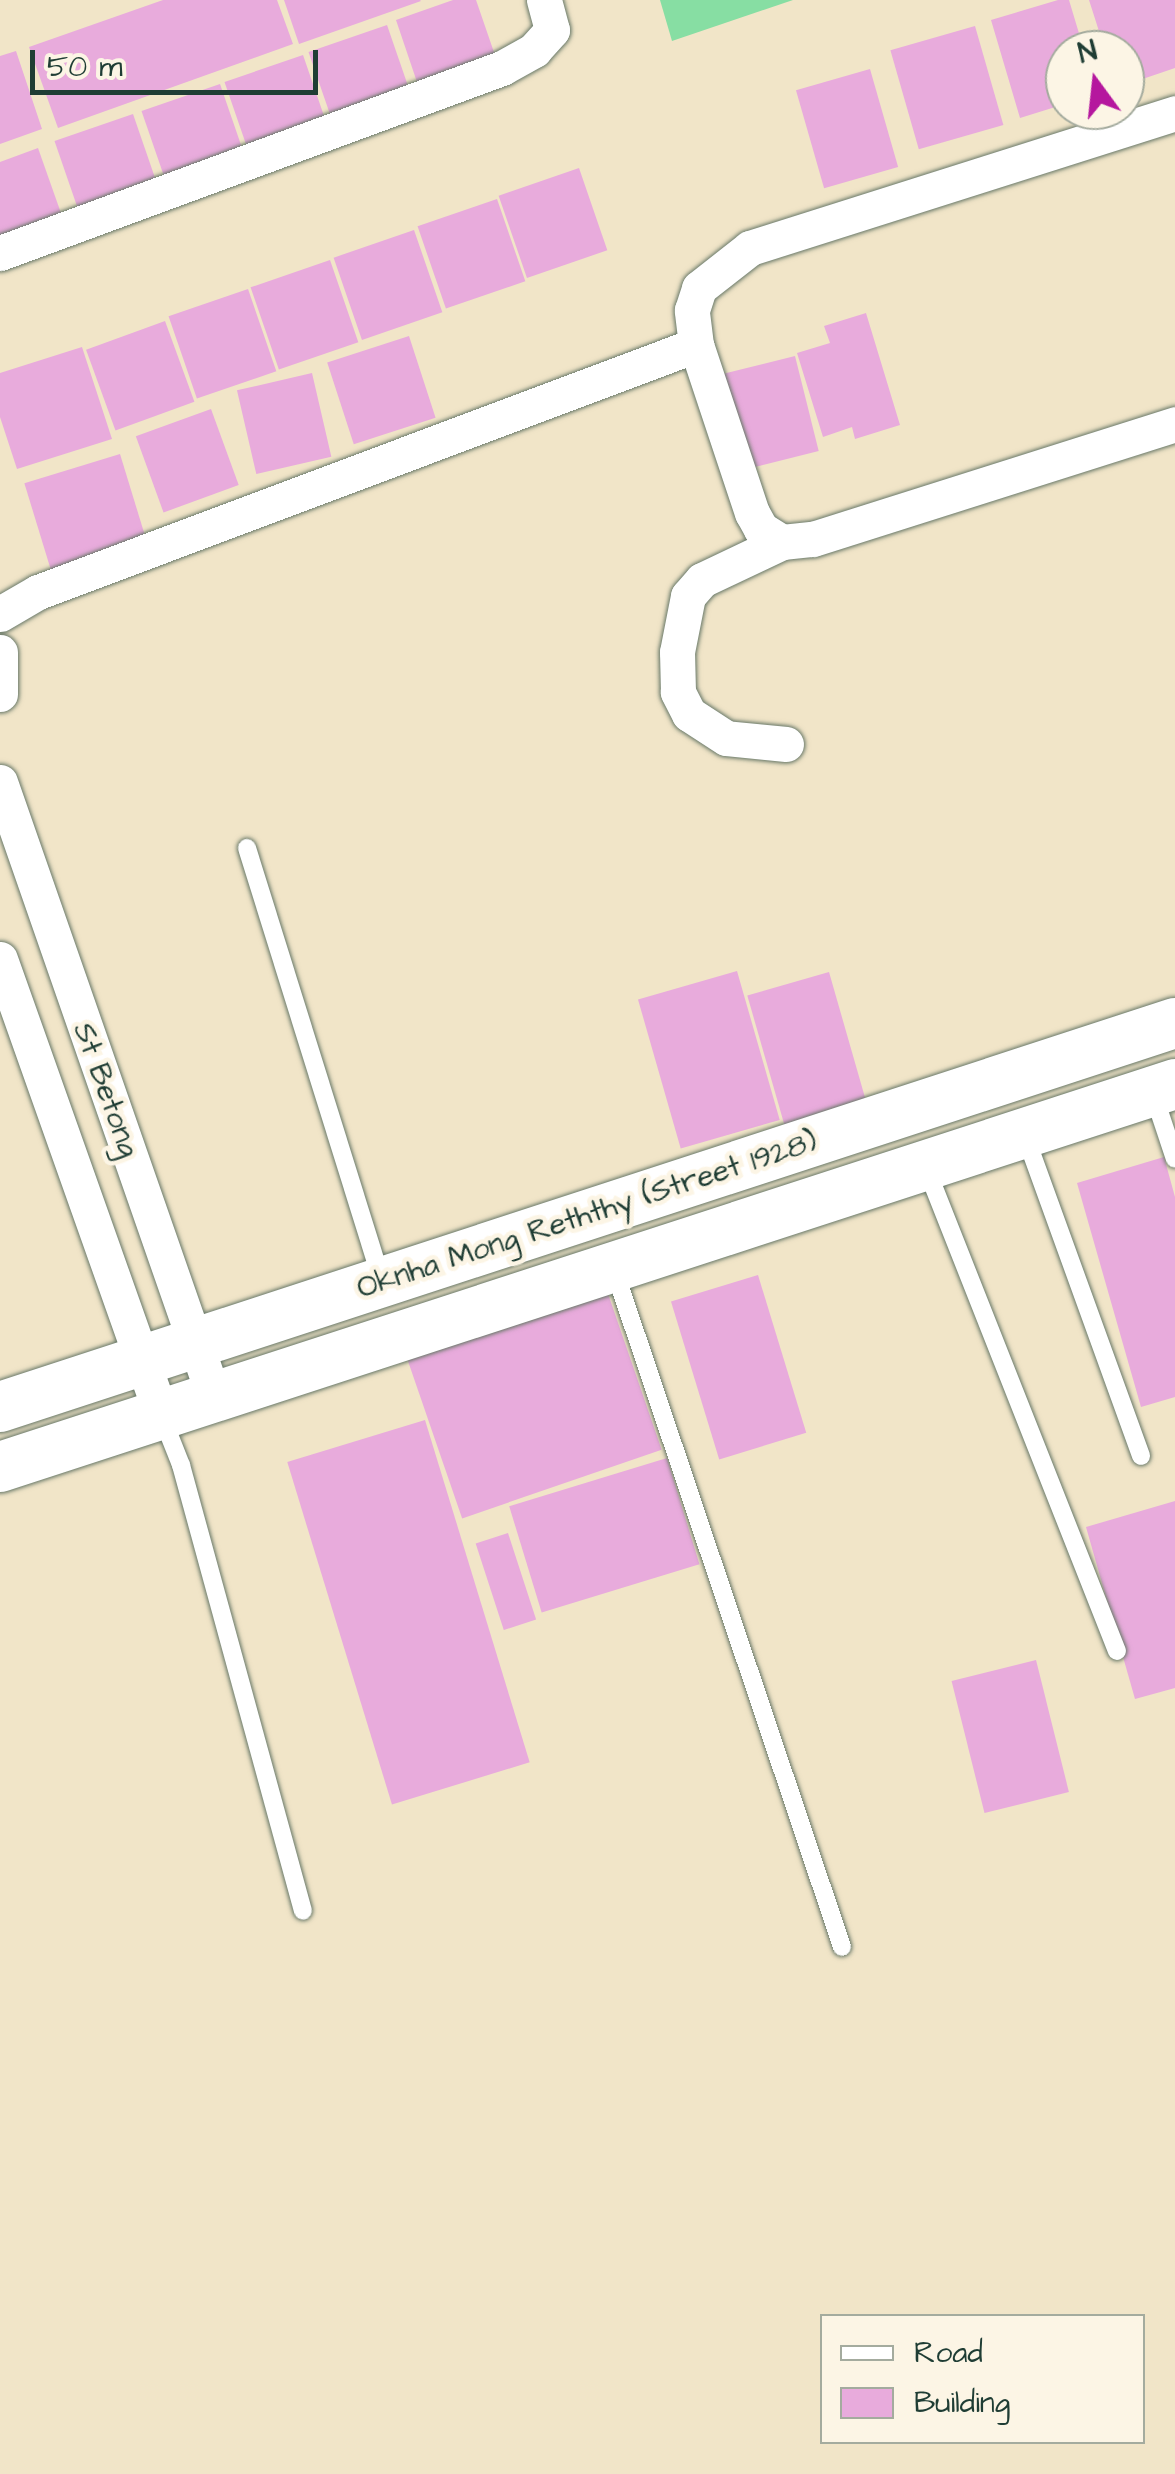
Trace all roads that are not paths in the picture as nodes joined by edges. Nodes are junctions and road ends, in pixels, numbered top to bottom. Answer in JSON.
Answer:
{"nodes":[{"id":1,"x":544,"y":0,"type":"edge"},
{"id":2,"x":1175,"y":113,"type":"edge"},
{"id":3,"x":0,"y":253,"type":"edge"},
{"id":4,"x":696,"y":345,"type":"junction"},
{"id":5,"x":1175,"y":424,"type":"edge"},
{"id":6,"x":782,"y":542,"type":"junction"},
{"id":7,"x":0,"y":614,"type":"edge"},
{"id":8,"x":0,"y":652,"type":"edge"},
{"id":9,"x":0,"y":694,"type":"edge"},
{"id":10,"x":786,"y":744,"type":"dead end"},
{"id":11,"x":0,"y":782,"type":"edge"},
{"id":12,"x":248,"y":848,"type":"dead end"},
{"id":13,"x":0,"y":959,"type":"edge"},
{"id":14,"x":1175,"y":1023,"type":"edge"},
{"id":15,"x":1164,"y":1088,"type":"edge"},
{"id":16,"x":1024,"y":1133,"type":"junction"},
{"id":17,"x":1175,"y":1158,"type":"edge"},
{"id":18,"x":925,"y":1165,"type":"junction"},
{"id":19,"x":613,"y":1267,"type":"junction"},
{"id":20,"x":382,"y":1282,"type":"junction"},
{"id":21,"x":195,"y":1343,"type":"junction"},
{"id":22,"x":142,"y":1361,"type":"junction"},
{"id":23,"x":214,"y":1396,"type":"junction"},
{"id":24,"x":0,"y":1407,"type":"edge"},
{"id":25,"x":160,"y":1414,"type":"junction"},
{"id":26,"x":1141,"y":1456,"type":"dead end"},
{"id":27,"x":0,"y":1467,"type":"edge"},
{"id":28,"x":1117,"y":1651,"type":"dead end"},
{"id":29,"x":304,"y":1911,"type":"dead end"},
{"id":30,"x":842,"y":1947,"type":"dead end"}],
"edges":[{"from":1,"to":3,"type":"street"},
{"from":2,"to":4,"type":"street"},
{"from":4,"to":6,"type":"street"},
{"from":4,"to":7,"type":"street"},
{"from":5,"to":6,"type":"street"},
{"from":6,"to":10,"type":"street"},
{"from":8,"to":9,"type":"street"},
{"from":11,"to":21,"type":"street","name":"St Betong"},
{"from":12,"to":20,"type":"lane"},
{"from":13,"to":22,"type":"street","name":"St Betong"},
{"from":14,"to":20,"type":"main road","name":"Oknha Mong Reththy (Street 1928)"},
{"from":15,"to":16,"type":"main road","name":"Oknha Mong Reththy (Street 1928)"},
{"from":15,"to":17,"type":"lane"},
{"from":16,"to":18,"type":"main road","name":"Oknha Mong Reththy (Street 1928)"},
{"from":16,"to":26,"type":"lane"},
{"from":18,"to":19,"type":"main road","name":"Oknha Mong Reththy (Street 1928)"},
{"from":18,"to":28,"type":"lane"},
{"from":19,"to":23,"type":"main road","name":"Oknha Mong Reththy (Street 1928)"},
{"from":19,"to":30,"type":"lane"},
{"from":20,"to":21,"type":"main road","name":"Oknha Mong Reththy (Street 1928)"},
{"from":21,"to":22,"type":"main road","name":"Oknha Mong Reththy (Street 1928)"},
{"from":21,"to":23,"type":"street","name":"St Betong"},
{"from":22,"to":24,"type":"main road","name":"Oknha Mong Reththy (Street 1928)"},
{"from":22,"to":25,"type":"street","name":"St Betong"},
{"from":23,"to":25,"type":"main road","name":"Oknha Mong Reththy (Street 1928)"},
{"from":25,"to":27,"type":"main road","name":"Oknha Mong Reththy (Street 1928)"},
{"from":25,"to":29,"type":"lane"}]}
